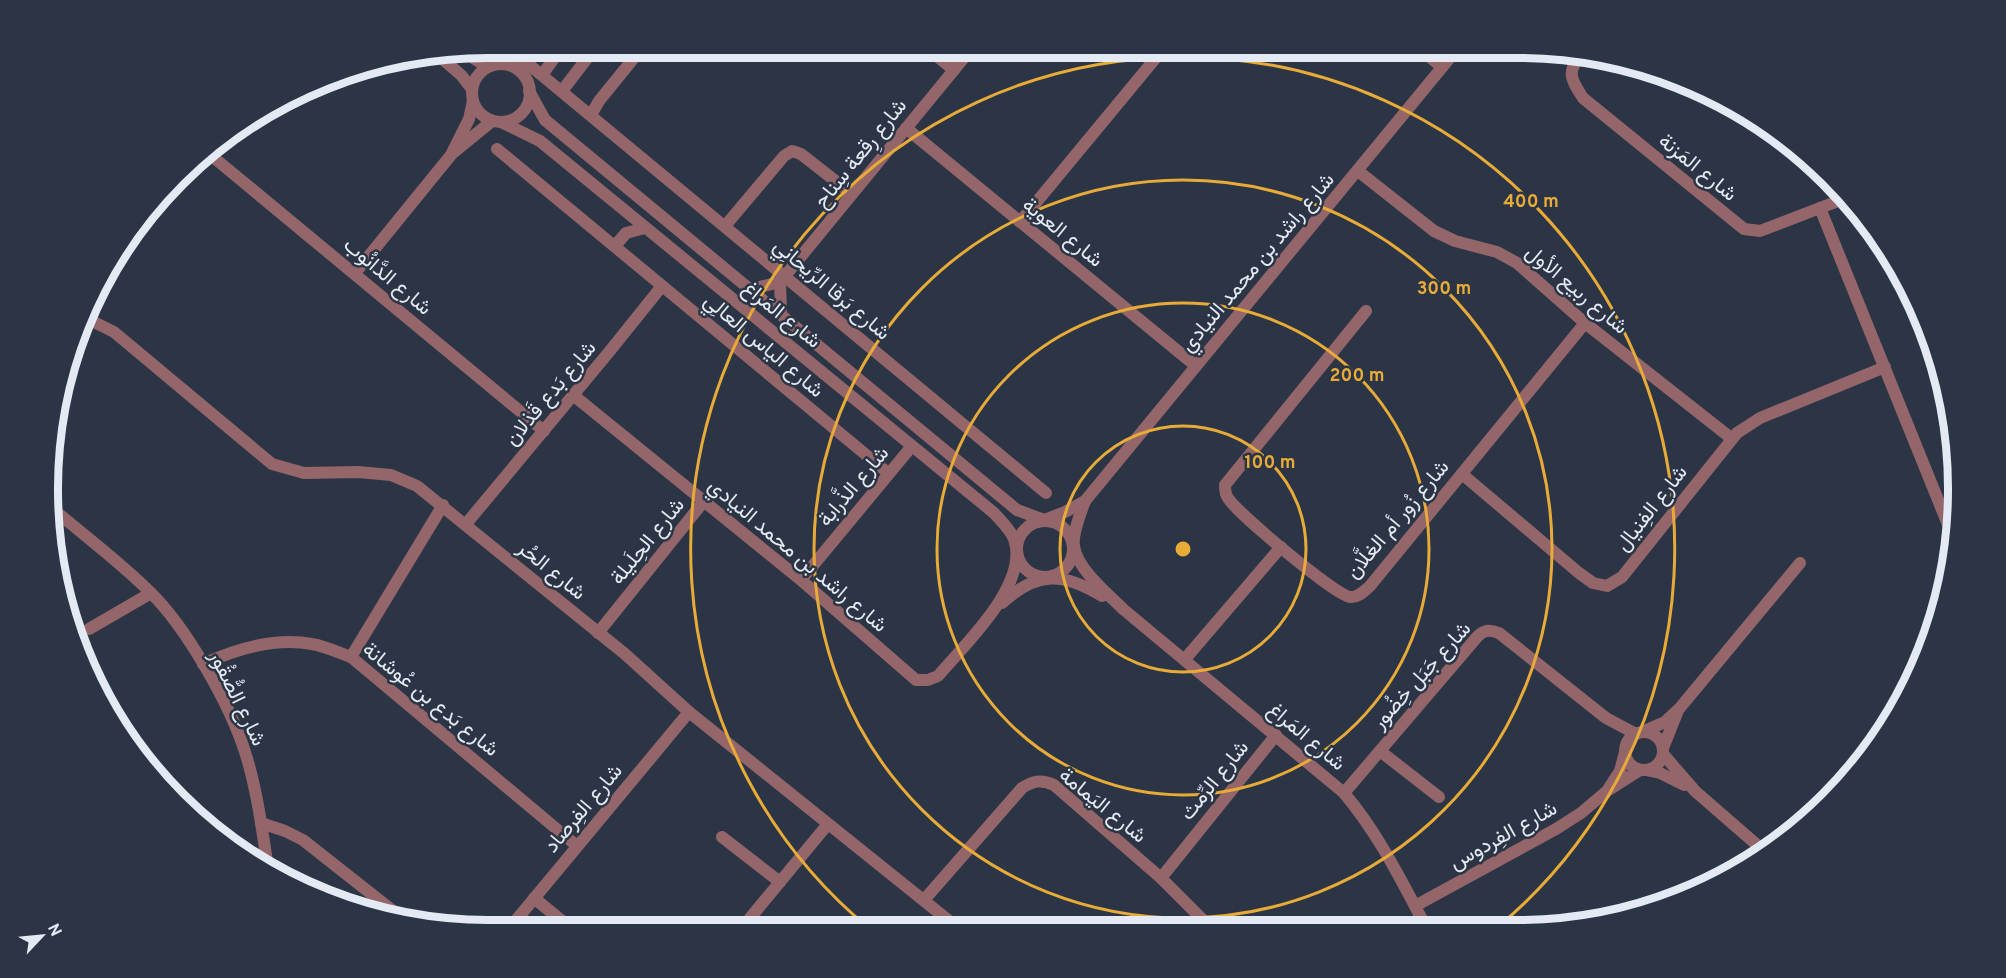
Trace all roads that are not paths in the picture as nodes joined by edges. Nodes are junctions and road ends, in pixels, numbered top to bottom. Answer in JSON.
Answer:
{"nodes":[{"id":1,"x":522,"y":58,"type":"edge"},
{"id":2,"x":554,"y":58,"type":"edge"},
{"id":3,"x":587,"y":58,"type":"edge"},
{"id":4,"x":634,"y":58,"type":"edge"},
{"id":5,"x":939,"y":58,"type":"edge"},
{"id":6,"x":964,"y":58,"type":"edge"},
{"id":7,"x":1156,"y":58,"type":"edge"},
{"id":8,"x":1430,"y":58,"type":"edge"},
{"id":9,"x":1450,"y":58,"type":"edge"},
{"id":10,"x":474,"y":59,"type":"edge"},
{"id":11,"x":445,"y":61,"type":"edge"},
{"id":12,"x":1575,"y":62,"type":"edge"},
{"id":13,"x":498,"y":65,"type":"junction"},
{"id":14,"x":1442,"y":68,"type":"junction"},
{"id":15,"x":954,"y":70,"type":"junction"},
{"id":16,"x":542,"y":75,"type":"junction"},
{"id":17,"x":529,"y":90,"type":"junction"},
{"id":18,"x":562,"y":91,"type":"junction"},
{"id":19,"x":472,"y":95,"type":"junction"},
{"id":20,"x":591,"y":115,"type":"junction"},
{"id":21,"x":497,"y":122,"type":"junction"},
{"id":22,"x":906,"y":129,"type":"junction"},
{"id":23,"x":497,"y":149,"type":"dead end"},
{"id":24,"x":451,"y":155,"type":"junction"},
{"id":25,"x":214,"y":158,"type":"edge"},
{"id":26,"x":1358,"y":171,"type":"junction"},
{"id":27,"x":852,"y":194,"type":"junction"},
{"id":28,"x":1837,"y":201,"type":"edge"},
{"id":29,"x":1820,"y":208,"type":"junction"},
{"id":30,"x":623,"y":210,"type":"junction"},
{"id":31,"x":1020,"y":222,"type":"junction"},
{"id":32,"x":725,"y":226,"type":"junction"},
{"id":33,"x":645,"y":228,"type":"junction"},
{"id":34,"x":619,"y":241,"type":"junction"},
{"id":35,"x":354,"y":273,"type":"junction"},
{"id":36,"x":782,"y":279,"type":"junction"},
{"id":37,"x":662,"y":286,"type":"junction"},
{"id":38,"x":750,"y":290,"type":"junction"},
{"id":39,"x":1365,"y":311,"type":"dead end"},
{"id":40,"x":781,"y":313,"type":"junction"},
{"id":41,"x":92,"y":321,"type":"edge"},
{"id":42,"x":1586,"y":323,"type":"junction"},
{"id":43,"x":1196,"y":366,"type":"junction"},
{"id":44,"x":1885,"y":366,"type":"junction"},
{"id":45,"x":573,"y":395,"type":"junction"},
{"id":46,"x":544,"y":431,"type":"junction"},
{"id":47,"x":1731,"y":438,"type":"junction"},
{"id":48,"x":912,"y":446,"type":"junction"},
{"id":49,"x":888,"y":473,"type":"junction"},
{"id":50,"x":1462,"y":474,"type":"junction"},
{"id":51,"x":1047,"y":493,"type":"dead end"},
{"id":52,"x":704,"y":501,"type":"junction"},
{"id":53,"x":1085,"y":501,"type":"junction"},
{"id":54,"x":443,"y":505,"type":"junction"},
{"id":55,"x":59,"y":514,"type":"edge"},
{"id":56,"x":1044,"y":520,"type":"junction"},
{"id":57,"x":1947,"y":521,"type":"edge"},
{"id":58,"x":466,"y":524,"type":"junction"},
{"id":59,"x":1074,"y":546,"type":"junction"},
{"id":60,"x":1281,"y":548,"type":"junction"},
{"id":61,"x":1017,"y":556,"type":"junction"},
{"id":62,"x":1800,"y":563,"type":"dead end"},
{"id":63,"x":1046,"y":578,"type":"junction"},
{"id":64,"x":801,"y":580,"type":"junction"},
{"id":65,"x":151,"y":593,"type":"junction"},
{"id":66,"x":1123,"y":609,"type":"junction"},
{"id":67,"x":990,"y":614,"type":"junction"},
{"id":68,"x":90,"y":629,"type":"dead end"},
{"id":69,"x":598,"y":633,"type":"junction"},
{"id":70,"x":351,"y":657,"type":"junction"},
{"id":71,"x":1185,"y":659,"type":"junction"},
{"id":72,"x":203,"y":664,"type":"junction"},
{"id":73,"x":1679,"y":709,"type":"junction"},
{"id":74,"x":689,"y":712,"type":"junction"},
{"id":75,"x":1606,"y":718,"type":"junction"},
{"id":76,"x":1639,"y":733,"type":"junction"},
{"id":77,"x":1276,"y":735,"type":"junction"},
{"id":78,"x":1625,"y":749,"type":"junction"},
{"id":79,"x":1380,"y":751,"type":"junction"},
{"id":80,"x":1663,"y":751,"type":"junction"},
{"id":81,"x":1643,"y":770,"type":"junction"},
{"id":82,"x":1607,"y":791,"type":"junction"},
{"id":83,"x":1695,"y":791,"type":"junction"},
{"id":84,"x":1344,"y":793,"type":"junction"},
{"id":85,"x":1439,"y":797,"type":"dead end"},
{"id":86,"x":261,"y":823,"type":"junction"},
{"id":87,"x":828,"y":824,"type":"junction"},
{"id":88,"x":722,"y":837,"type":"dead end"},
{"id":89,"x":577,"y":846,"type":"junction"},
{"id":90,"x":1758,"y":846,"type":"edge"},
{"id":91,"x":266,"y":857,"type":"edge"},
{"id":92,"x":1161,"y":878,"type":"junction"},
{"id":93,"x":780,"y":882,"type":"junction"},
{"id":94,"x":534,"y":898,"type":"junction"},
{"id":95,"x":924,"y":900,"type":"junction"},
{"id":96,"x":1415,"y":906,"type":"junction"},
{"id":97,"x":387,"y":907,"type":"edge"},
{"id":98,"x":516,"y":920,"type":"edge"},
{"id":99,"x":561,"y":920,"type":"edge"},
{"id":100,"x":748,"y":920,"type":"edge"},
{"id":101,"x":948,"y":920,"type":"edge"},
{"id":102,"x":1203,"y":920,"type":"edge"},
{"id":103,"x":1422,"y":920,"type":"edge"}],
"edges":[{"from":1,"to":16,"type":"street","name":"شارع بَرقا الرِّيحانِي"},
{"from":2,"to":16,"type":"street"},
{"from":3,"to":18,"type":"street"},
{"from":4,"to":20,"type":"street"},
{"from":5,"to":15,"type":"street"},
{"from":6,"to":15,"type":"street","name":"شارع رِقعة سِناح"},
{"from":7,"to":31,"type":"street"},
{"from":8,"to":14,"type":"street"},
{"from":9,"to":14,"type":"street","name":"شارع راشد بن محمد النيادي"},
{"from":10,"to":13,"type":"street"},
{"from":11,"to":19,"type":"street"},
{"from":12,"to":29,"type":"street","name":"شارع المَزنة"},
{"from":13,"to":17,"type":"street"},
{"from":13,"to":19,"type":"street"},
{"from":14,"to":26,"type":"street","name":"شارع راشد بن محمد النيادي"},
{"from":15,"to":22,"type":"street","name":"شارع رِقعة سِناح"},
{"from":16,"to":18,"type":"street","name":"شارع بَرقا الرِّيحانِي"},
{"from":17,"to":21,"type":"street"},
{"from":17,"to":38,"type":"street","name":"شارع المَراغ"},
{"from":18,"to":20,"type":"street","name":"شارع بَرقا الرِّيحانِي"},
{"from":19,"to":21,"type":"street"},
{"from":19,"to":24,"type":"street"},
{"from":20,"to":32,"type":"street","name":"شارع بَرقا الرِّيحانِي"},
{"from":21,"to":24,"type":"street"},
{"from":21,"to":30,"type":"street","name":"شارع المَراغ"},
{"from":22,"to":27,"type":"street","name":"شارع رِقعة سِناح"},
{"from":22,"to":31,"type":"street","name":"شارع العوية"},
{"from":23,"to":34,"type":"street","name":"شارع الياس العالِي"},
{"from":24,"to":35,"type":"street"},
{"from":25,"to":35,"type":"street","name":"شارع الدَّانُوب"},
{"from":26,"to":42,"type":"street","name":"شارع ربيع الأول"},
{"from":26,"to":43,"type":"street","name":"شارع راشد بن محمد النيادي"},
{"from":27,"to":32,"type":"street"},
{"from":27,"to":36,"type":"street","name":"شارع رِقعة سِناح"},
{"from":28,"to":29,"type":"street","name":"شارع المَزنة"},
{"from":29,"to":44,"type":"street"},
{"from":30,"to":33,"type":"street","name":"شارع المَراغ"},
{"from":30,"to":34,"type":"street"},
{"from":31,"to":43,"type":"street","name":"شارع العوية"},
{"from":32,"to":36,"type":"street","name":"شارع بَرقا الرِّيحانِي"},
{"from":33,"to":34,"type":"street"},
{"from":33,"to":48,"type":"street","name":"شارع المَراغ"},
{"from":34,"to":37,"type":"street","name":"شارع الياس العالِي"},
{"from":35,"to":46,"type":"street","name":"شارع الدَّانُوب"},
{"from":36,"to":38,"type":"street"},
{"from":36,"to":40,"type":"street"},
{"from":36,"to":51,"type":"street","name":"شارع بَرقا الرِّيحانِي"},
{"from":37,"to":45,"type":"street","name":"شارع بَدع قَذلان"},
{"from":37,"to":49,"type":"street","name":"شارع الياس العالِي"},
{"from":38,"to":40,"type":"street","name":"شارع المَراغ"},
{"from":39,"to":60,"type":"street","name":"شارع زُور أم الغلَّان"},
{"from":40,"to":56,"type":"street","name":"شارع المَراغ"},
{"from":41,"to":54,"type":"street","name":"شارع الحُر"},
{"from":42,"to":47,"type":"street","name":"شارع ربيع الأول"},
{"from":42,"to":50,"type":"street","name":"شارع زُور أم الغلَّان"},
{"from":43,"to":53,"type":"street","name":"شارع راشد بن محمد النيادي"},
{"from":44,"to":47,"type":"street","name":"شارع الفِنيال"},
{"from":44,"to":57,"type":"street"},
{"from":45,"to":46,"type":"street","name":"شارع بَدع قَذلان"},
{"from":45,"to":52,"type":"street","name":"شارع راشد بن محمد النيادي"},
{"from":46,"to":58,"type":"street","name":"شارع بَدع قَذلان"},
{"from":47,"to":50,"type":"street","name":"شارع الفِنيال"},
{"from":48,"to":49,"type":"street","name":"شارع الذَّرابة"},
{"from":48,"to":61,"type":"street","name":"شارع المَراغ"},
{"from":49,"to":64,"type":"street","name":"شارع الذَّرابة"},
{"from":50,"to":60,"type":"street","name":"شارع زُور أم الغلَّان"},
{"from":52,"to":64,"type":"street","name":"شارع راشد بن محمد النيادي"},
{"from":52,"to":69,"type":"street","name":"شارع الحِلَيلة"},
{"from":53,"to":56,"type":"street","name":"شارع راشد بن محمد النيادي"},
{"from":53,"to":59,"type":"street","name":"شارع راشد بن محمد النيادي"},
{"from":54,"to":58,"type":"street","name":"شارع الحُر"},
{"from":54,"to":70,"type":"street"},
{"from":55,"to":65,"type":"street","name":"شارع الصُّقُور"},
{"from":56,"to":59,"type":"street"},
{"from":56,"to":61,"type":"street"},
{"from":58,"to":69,"type":"street","name":"شارع الحُر"},
{"from":59,"to":63,"type":"street"},
{"from":59,"to":66,"type":"street","name":"شارع المَراغ"},
{"from":60,"to":71,"type":"street"},
{"from":61,"to":63,"type":"street"},
{"from":61,"to":67,"type":"street","name":"شارع راشد بن محمد النيادي"},
{"from":62,"to":73,"type":"street"},
{"from":63,"to":66,"type":"street","name":"شارع المَراغ"},
{"from":63,"to":67,"type":"street","name":"شارع راشد بن محمد النيادي"},
{"from":64,"to":67,"type":"street","name":"شارع راشد بن محمد النيادي"},
{"from":65,"to":68,"type":"street"},
{"from":65,"to":72,"type":"street","name":"شارع الصُّقُور"},
{"from":66,"to":71,"type":"street","name":"شارع المَراغ"},
{"from":69,"to":74,"type":"street","name":"شارع الحُر"},
{"from":70,"to":72,"type":"street","name":"شارع بَدع بن عُوشانة"},
{"from":70,"to":89,"type":"street","name":"شارع بَدع بن عُوشانة"},
{"from":71,"to":77,"type":"street","name":"شارع المَراغ"},
{"from":72,"to":86,"type":"street","name":"شارع الصُّقُور"},
{"from":73,"to":76,"type":"street"},
{"from":73,"to":80,"type":"street"},
{"from":74,"to":87,"type":"street","name":"شارع الحُر"},
{"from":74,"to":89,"type":"street","name":"شارع الفِرصاد"},
{"from":75,"to":76,"type":"street","name":"شارع جَبَل خِضُور"},
{"from":75,"to":78,"type":"street","name":"شارع جَبَل خِضُور"},
{"from":75,"to":79,"type":"street","name":"شارع جَبَل خِضُور"},
{"from":76,"to":78,"type":"street"},
{"from":76,"to":80,"type":"street"},
{"from":77,"to":84,"type":"street","name":"شارع المَراغ"},
{"from":77,"to":92,"type":"street","name":"شارع الرِّمث"},
{"from":78,"to":81,"type":"street"},
{"from":78,"to":82,"type":"street","name":"شارع الفِردوس"},
{"from":79,"to":84,"type":"street","name":"شارع جَبَل خِضُور"},
{"from":79,"to":85,"type":"street","name":"شارع جَبَل خِضُور"},
{"from":80,"to":81,"type":"street"},
{"from":80,"to":83,"type":"street"},
{"from":81,"to":82,"type":"street","name":"شارع الفِردوس"},
{"from":81,"to":83,"type":"street"},
{"from":82,"to":96,"type":"street","name":"شارع الفِردوس"},
{"from":83,"to":90,"type":"street"},
{"from":84,"to":96,"type":"street","name":"شارع المَراغ"},
{"from":86,"to":91,"type":"street","name":"شارع الصُّقُور"},
{"from":86,"to":97,"type":"street"},
{"from":87,"to":93,"type":"street"},
{"from":87,"to":95,"type":"street","name":"شارع الحُر"},
{"from":88,"to":93,"type":"street"},
{"from":89,"to":94,"type":"street","name":"شارع الفِرصاد"},
{"from":92,"to":95,"type":"street","name":"شارع اليَمامة"},
{"from":92,"to":102,"type":"street","name":"شارع اليَمامة"},
{"from":93,"to":100,"type":"street"},
{"from":94,"to":98,"type":"street","name":"شارع الفِرصاد"},
{"from":94,"to":99,"type":"street"},
{"from":95,"to":101,"type":"street","name":"شارع الحُر"},
{"from":96,"to":103,"type":"street","name":"شارع المَراغ"}]}
